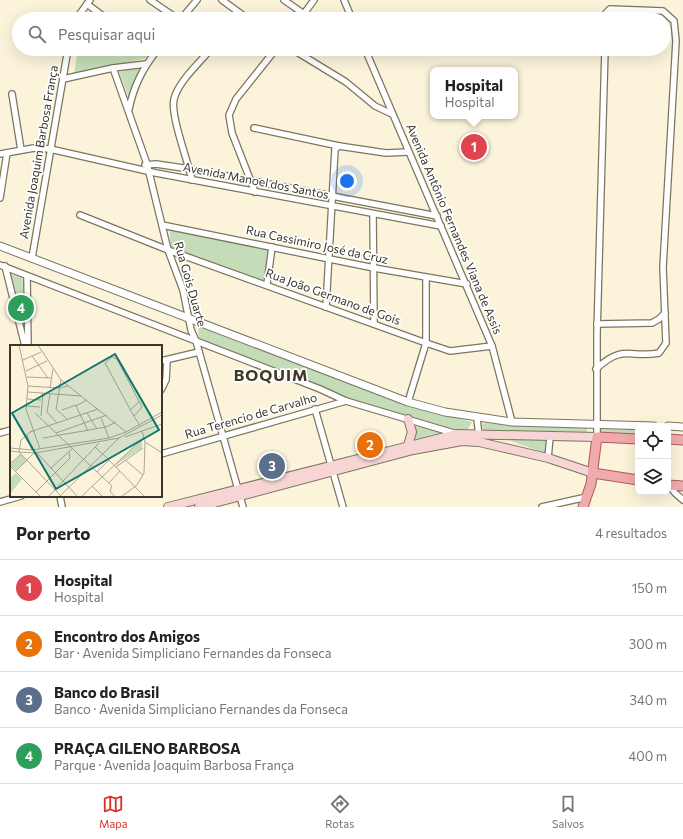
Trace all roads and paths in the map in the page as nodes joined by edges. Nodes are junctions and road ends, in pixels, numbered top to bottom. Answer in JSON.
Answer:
{"nodes":[{"id":1,"x":150,"y":0,"type":"edge"},
{"id":2,"x":198,"y":0,"type":"edge"},
{"id":3,"x":222,"y":0,"type":"edge"},
{"id":4,"x":284,"y":0,"type":"edge"},
{"id":5,"x":314,"y":0,"type":"edge"},
{"id":6,"x":344,"y":0,"type":"edge"},
{"id":7,"x":88,"y":2,"type":"edge"},
{"id":8,"x":81,"y":12,"type":"edge"},
{"id":9,"x":99,"y":12,"type":"edge"},
{"id":10,"x":168,"y":12,"type":"edge"},
{"id":11,"x":187,"y":12,"type":"edge"},
{"id":12,"x":237,"y":12,"type":"edge"},
{"id":13,"x":301,"y":12,"type":"edge"},
{"id":14,"x":305,"y":12,"type":"edge"},
{"id":15,"x":349,"y":12,"type":"edge"},
{"id":16,"x":607,"y":12,"type":"edge"},
{"id":17,"x":664,"y":12,"type":"edge"},
{"id":18,"x":671,"y":18,"type":"edge"},
{"id":19,"x":67,"y":56,"type":"edge"},
{"id":20,"x":151,"y":56,"type":"edge"},
{"id":21,"x":205,"y":56,"type":"edge"},
{"id":22,"x":270,"y":56,"type":"edge"},
{"id":23,"x":303,"y":56,"type":"edge"},
{"id":24,"x":368,"y":56,"type":"edge"},
{"id":25,"x":605,"y":56,"type":"edge"},
{"id":26,"x":146,"y":64,"type":"junction"},
{"id":27,"x":114,"y":68,"type":"junction"},
{"id":28,"x":63,"y":79,"type":"junction"},
{"id":29,"x":12,"y":94,"type":"dead end"},
{"id":30,"x":129,"y":109,"type":"junction"},
{"id":31,"x":392,"y":114,"type":"junction"},
{"id":32,"x":254,"y":128,"type":"dead end"},
{"id":33,"x":339,"y":146,"type":"junction"},
{"id":34,"x":50,"y":149,"type":"junction"},
{"id":35,"x":21,"y":150,"type":"junction"},
{"id":36,"x":408,"y":152,"type":"junction"},
{"id":37,"x":7,"y":153,"type":"junction"},
{"id":38,"x":0,"y":154,"type":"edge"},
{"id":39,"x":147,"y":164,"type":"junction"},
{"id":40,"x":137,"y":168,"type":"junction"},
{"id":41,"x":190,"y":169,"type":"junction"},
{"id":42,"x":148,"y":171,"type":"junction"},
{"id":43,"x":192,"y":180,"type":"junction"},
{"id":44,"x":253,"y":182,"type":"junction"},
{"id":45,"x":255,"y":192,"type":"junction"},
{"id":46,"x":333,"y":197,"type":"junction"},
{"id":47,"x":0,"y":198,"type":"edge"},
{"id":48,"x":332,"y":207,"type":"junction"},
{"id":49,"x":373,"y":214,"type":"junction"},
{"id":50,"x":80,"y":215,"type":"dead end"},
{"id":51,"x":437,"y":216,"type":"junction"},
{"id":52,"x":162,"y":225,"type":"junction"},
{"id":53,"x":441,"y":226,"type":"junction"},
{"id":54,"x":0,"y":246,"type":"edge"},
{"id":55,"x":272,"y":247,"type":"junction"},
{"id":56,"x":168,"y":250,"type":"junction"},
{"id":57,"x":32,"y":258,"type":"junction"},
{"id":58,"x":328,"y":259,"type":"junction"},
{"id":59,"x":2,"y":266,"type":"edge"},
{"id":60,"x":374,"y":268,"type":"junction"},
{"id":61,"x":27,"y":276,"type":"junction"},
{"id":62,"x":426,"y":278,"type":"junction"},
{"id":63,"x":267,"y":284,"type":"junction"},
{"id":64,"x":467,"y":284,"type":"junction"},
{"id":65,"x":326,"y":307,"type":"junction"},
{"id":66,"x":664,"y":313,"type":"junction"},
{"id":67,"x":190,"y":318,"type":"junction"},
{"id":68,"x":374,"y":323,"type":"junction"},
{"id":69,"x":597,"y":324,"type":"junction"},
{"id":70,"x":196,"y":340,"type":"junction"},
{"id":71,"x":426,"y":343,"type":"junction"},
{"id":72,"x":27,"y":345,"type":"edge"},
{"id":73,"x":27,"y":345,"type":"edge"},
{"id":74,"x":492,"y":346,"type":"junction"},
{"id":75,"x":199,"y":352,"type":"junction"},
{"id":76,"x":164,"y":360,"type":"edge"},
{"id":77,"x":596,"y":369,"type":"junction"},
{"id":78,"x":162,"y":388,"type":"edge"},
{"id":79,"x":346,"y":401,"type":"junction"},
{"id":80,"x":408,"y":402,"type":"junction"},
{"id":81,"x":315,"y":409,"type":"junction"},
{"id":82,"x":477,"y":418,"type":"junction"},
{"id":83,"x":408,"y":419,"type":"junction"},
{"id":84,"x":512,"y":422,"type":"junction"},
{"id":85,"x":597,"y":424,"type":"junction"},
{"id":86,"x":635,"y":425,"type":"edge"},
{"id":87,"x":671,"y":426,"type":"edge"},
{"id":88,"x":683,"y":427,"type":"edge"},
{"id":89,"x":10,"y":430,"type":"edge"},
{"id":90,"x":0,"y":432,"type":"edge"},
{"id":91,"x":457,"y":434,"type":"junction"},
{"id":92,"x":222,"y":436,"type":"junction"},
{"id":93,"x":550,"y":437,"type":"junction"},
{"id":94,"x":597,"y":437,"type":"junction"},
{"id":95,"x":479,"y":438,"type":"junction"},
{"id":96,"x":635,"y":438,"type":"edge"},
{"id":97,"x":671,"y":439,"type":"edge"},
{"id":98,"x":683,"y":440,"type":"edge"},
{"id":99,"x":408,"y":445,"type":"junction"},
{"id":100,"x":162,"y":454,"type":"edge"},
{"id":101,"x":548,"y":458,"type":"junction"},
{"id":102,"x":332,"y":469,"type":"junction"},
{"id":103,"x":593,"y":473,"type":"junction"},
{"id":104,"x":635,"y":480,"type":"edge"},
{"id":105,"x":671,"y":485,"type":"edge"},
{"id":106,"x":683,"y":486,"type":"edge"},
{"id":107,"x":671,"y":488,"type":"edge"},
{"id":108,"x":239,"y":493,"type":"junction"},
{"id":109,"x":18,"y":497,"type":"edge"},
{"id":110,"x":60,"y":497,"type":"edge"},
{"id":111,"x":588,"y":497,"type":"junction"},
{"id":112,"x":683,"y":500,"type":"edge"},
{"id":113,"x":0,"y":502,"type":"edge"},
{"id":114,"x":62,"y":507,"type":"edge"},
{"id":115,"x":168,"y":507,"type":"edge"},
{"id":116,"x":199,"y":507,"type":"edge"},
{"id":117,"x":243,"y":507,"type":"edge"},
{"id":118,"x":343,"y":507,"type":"edge"},
{"id":119,"x":542,"y":507,"type":"edge"},
{"id":120,"x":583,"y":507,"type":"edge"}],
"edges":[{"from":1,"to":10,"type":"street"},
{"from":2,"to":11,"type":"street"},
{"from":3,"to":12,"type":"street"},
{"from":4,"to":13,"type":"street"},
{"from":5,"to":14,"type":"street"},
{"from":6,"to":15,"type":"street"},
{"from":7,"to":8,"type":"street"},
{"from":7,"to":9,"type":"street"},
{"from":16,"to":17,"type":"street"},
{"from":18,"to":66,"type":"street"},
{"from":19,"to":28,"type":"street","name":"Avenida Joaquim Barbosa França"},
{"from":20,"to":26,"type":"street"},
{"from":21,"to":41,"type":"street"},
{"from":22,"to":44,"type":"street"},
{"from":23,"to":31,"type":"street"},
{"from":24,"to":31,"type":"street","name":"Avenida Antônio Fernandes Viana de Assis"},
{"from":25,"to":69,"type":"street"},
{"from":26,"to":27,"type":"street"},
{"from":26,"to":30,"type":"street"},
{"from":27,"to":28,"type":"street"},
{"from":27,"to":30,"type":"street","name":"Rua Gois Duarte"},
{"from":28,"to":34,"type":"street","name":"Avenida Joaquim Barbosa França"},
{"from":29,"to":35,"type":"street"},
{"from":30,"to":39,"type":"street","name":"Rua Gois Duarte"},
{"from":31,"to":36,"type":"street","name":"Avenida Antônio Fernandes Viana de Assis"},
{"from":32,"to":33,"type":"street"},
{"from":33,"to":36,"type":"street"},
{"from":33,"to":46,"type":"street"},
{"from":34,"to":35,"type":"street","name":"Avenida Manoel dos Santos"},
{"from":34,"to":40,"type":"street","name":"Avenida Manoel dos Santos"},
{"from":34,"to":57,"type":"street","name":"Avenida Joaquim Barbosa França"},
{"from":35,"to":37,"type":"street","name":"Avenida Manoel dos Santos"},
{"from":36,"to":51,"type":"street","name":"Avenida Antônio Fernandes Viana de Assis"},
{"from":37,"to":38,"type":"street","name":"Avenida Manoel dos Santos"},
{"from":37,"to":47,"type":"street"},
{"from":39,"to":40,"type":"street","name":"Avenida Manoel dos Santos"},
{"from":39,"to":41,"type":"street","name":"Avenida Manoel dos Santos"},
{"from":39,"to":42,"type":"street","name":"Rua Gois Duarte"},
{"from":40,"to":42,"type":"street","name":"Avenida Manoel dos Santos"},
{"from":41,"to":43,"type":"street"},
{"from":41,"to":44,"type":"street","name":"Avenida Manoel dos Santos"},
{"from":42,"to":43,"type":"street","name":"Avenida Manoel dos Santos"},
{"from":42,"to":52,"type":"street","name":"Rua Gois Duarte"},
{"from":43,"to":45,"type":"street","name":"Avenida Manoel dos Santos"},
{"from":44,"to":45,"type":"street"},
{"from":44,"to":46,"type":"street","name":"Avenida Manoel dos Santos"},
{"from":45,"to":48,"type":"street","name":"Avenida Manoel dos Santos"},
{"from":46,"to":48,"type":"street"},
{"from":46,"to":51,"type":"street","name":"Avenida Manoel dos Santos"},
{"from":48,"to":49,"type":"street","name":"Avenida Manoel dos Santos"},
{"from":48,"to":58,"type":"street"},
{"from":49,"to":53,"type":"street","name":"Avenida Manoel dos Santos"},
{"from":49,"to":60,"type":"street"},
{"from":50,"to":56,"type":"street","name":"Rua João Germano de Gois"},
{"from":51,"to":53,"type":"street","name":"Avenida Antônio Fernandes Viana de Assis"},
{"from":52,"to":55,"type":"street","name":"Rua Cassimiro José da Cruz"},
{"from":52,"to":56,"type":"street","name":"Rua Gois Duarte"},
{"from":53,"to":64,"type":"street","name":"Avenida Antônio Fernandes Viana de Assis"},
{"from":54,"to":57,"type":"street"},
{"from":55,"to":58,"type":"street","name":"Rua Cassimiro José da Cruz"},
{"from":55,"to":63,"type":"street"},
{"from":56,"to":63,"type":"street","name":"Rua João Germano de Gois"},
{"from":56,"to":67,"type":"street","name":"Rua Gois Duarte"},
{"from":57,"to":67,"type":"street"},
{"from":58,"to":60,"type":"street","name":"Rua Cassimiro José da Cruz"},
{"from":58,"to":65,"type":"street"},
{"from":59,"to":61,"type":"street"},
{"from":59,"to":72,"type":"street"},
{"from":60,"to":62,"type":"street","name":"Rua Cassimiro José da Cruz"},
{"from":60,"to":68,"type":"street"},
{"from":61,"to":70,"type":"street"},
{"from":61,"to":73,"type":"street"},
{"from":62,"to":64,"type":"street","name":"Rua Cassimiro José da Cruz"},
{"from":62,"to":71,"type":"street"},
{"from":63,"to":65,"type":"street","name":"Rua João Germano de Gois"},
{"from":64,"to":74,"type":"street","name":"Avenida Antônio Fernandes Viana de Assis"},
{"from":65,"to":68,"type":"street","name":"Rua João Germano de Gois"},
{"from":66,"to":69,"type":"street"},
{"from":66,"to":77,"type":"street"},
{"from":67,"to":70,"type":"street","name":"Rua Gois Duarte"},
{"from":67,"to":80,"type":"street"},
{"from":68,"to":71,"type":"street","name":"Rua João Germano de Gois"},
{"from":69,"to":77,"type":"street"},
{"from":70,"to":75,"type":"street","name":"Rua Gois Duarte"},
{"from":70,"to":79,"type":"street"},
{"from":71,"to":74,"type":"street","name":"Rua João Germano de Gois"},
{"from":71,"to":80,"type":"street"},
{"from":74,"to":84,"type":"street","name":"Avenida Antônio Fernandes Viana de Assis"},
{"from":75,"to":76,"type":"street"},
{"from":75,"to":92,"type":"street","name":"Rua Gois Duarte"},
{"from":76,"to":78,"type":"street"},
{"from":77,"to":85,"type":"street"},
{"from":79,"to":81,"type":"street","name":"Rua Terencio de Carvalho"},
{"from":79,"to":83,"type":"street"},
{"from":80,"to":82,"type":"street"},
{"from":81,"to":92,"type":"street","name":"Rua Terencio de Carvalho"},
{"from":81,"to":102,"type":"street"},
{"from":82,"to":84,"type":"street"},
{"from":82,"to":95,"type":"street"},
{"from":83,"to":91,"type":"street"},
{"from":83,"to":99,"type":"main road"},
{"from":84,"to":85,"type":"street"},
{"from":85,"to":86,"type":"street"},
{"from":85,"to":94,"type":"street"},
{"from":87,"to":88,"type":"street"},
{"from":89,"to":90,"type":"street"},
{"from":91,"to":95,"type":"main road"},
{"from":91,"to":99,"type":"main road"},
{"from":92,"to":100,"type":"street","name":"Rua Terencio de Carvalho"},
{"from":92,"to":108,"type":"street","name":"Rua Gois Duarte"},
{"from":93,"to":94,"type":"main road"},
{"from":93,"to":95,"type":"main road"},
{"from":93,"to":101,"type":"street"},
{"from":94,"to":96,"type":"main road"},
{"from":94,"to":103,"type":"main road"},
{"from":95,"to":101,"type":"main road"},
{"from":95,"to":102,"type":"main road"},
{"from":97,"to":98,"type":"main road"},
{"from":99,"to":102,"type":"main road"},
{"from":101,"to":103,"type":"main road"},
{"from":102,"to":108,"type":"main road"},
{"from":102,"to":118,"type":"street"},
{"from":103,"to":104,"type":"main road"},
{"from":103,"to":111,"type":"main road"},
{"from":105,"to":106,"type":"main road"},
{"from":107,"to":112,"type":"street"},
{"from":108,"to":115,"type":"main road"},
{"from":108,"to":116,"type":"main road"},
{"from":108,"to":117,"type":"street","name":"Rua Gois Duarte"},
{"from":109,"to":113,"type":"street"},
{"from":110,"to":114,"type":"street"},
{"from":111,"to":119,"type":"street"},
{"from":111,"to":120,"type":"main road"}]}
